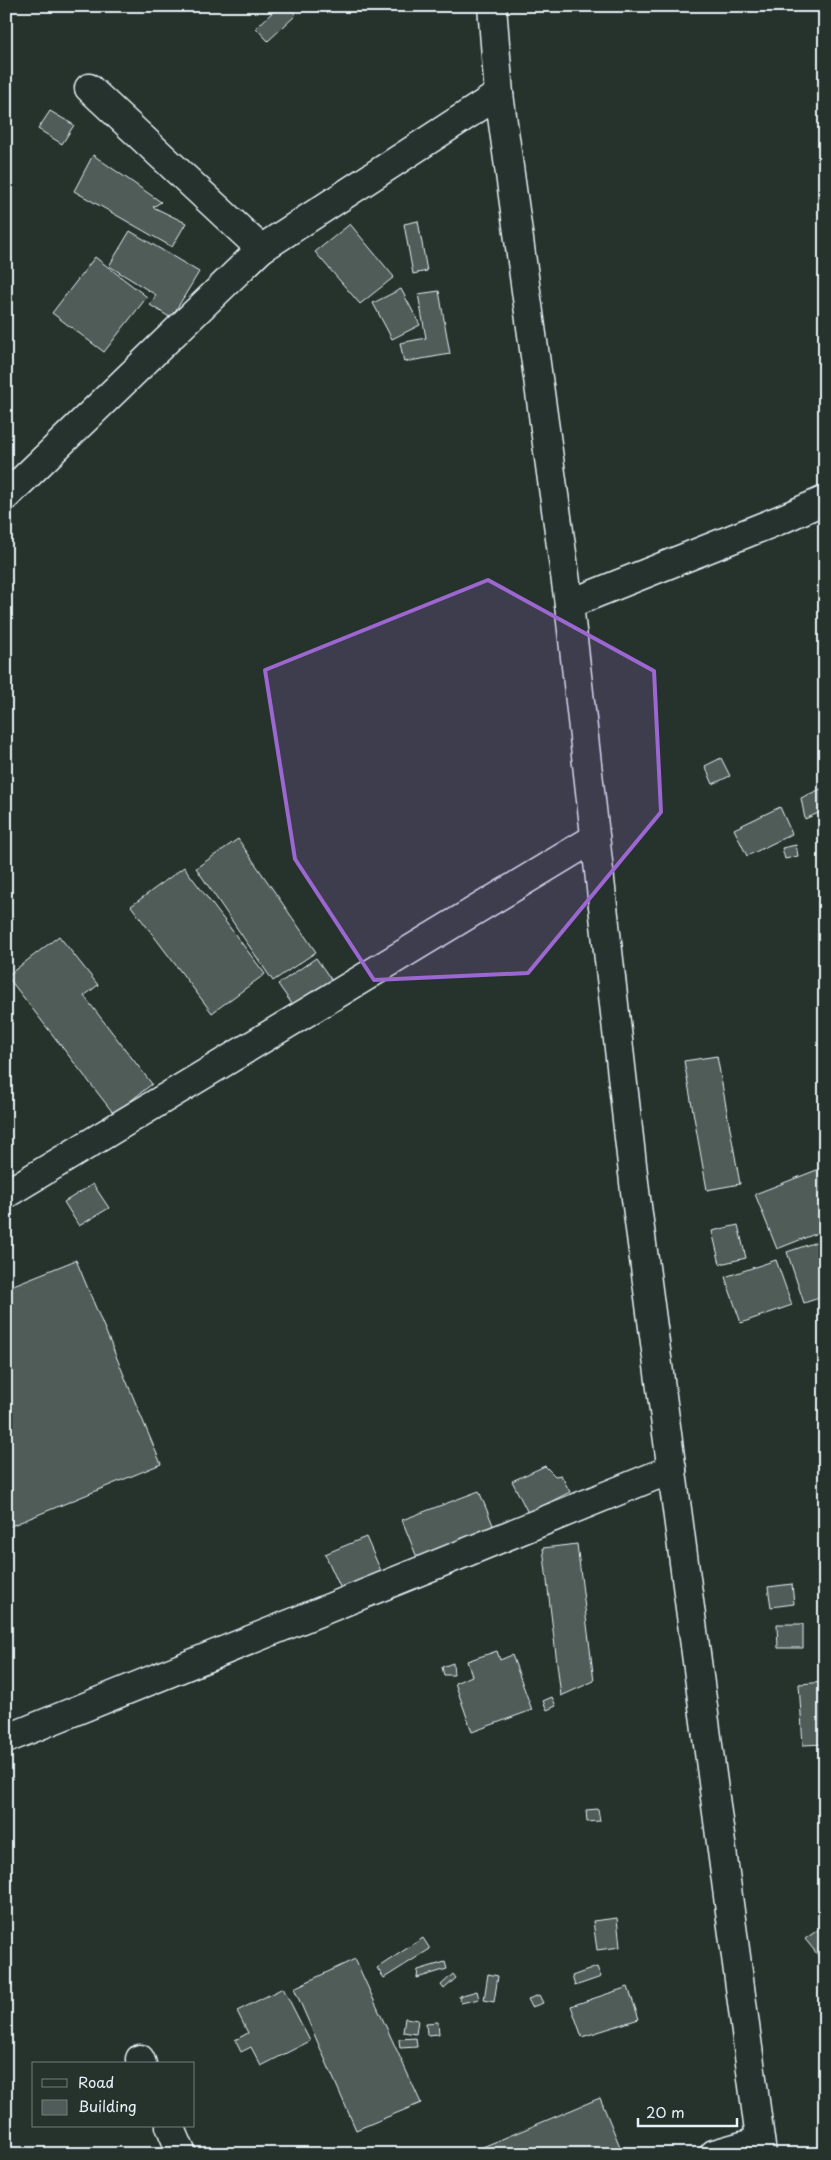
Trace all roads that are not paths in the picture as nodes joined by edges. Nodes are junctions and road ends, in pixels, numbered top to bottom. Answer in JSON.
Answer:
{"nodes":[{"id":1,"x":492,"y":6,"type":"edge"},
{"id":2,"x":89,"y":88,"type":"dead end"},
{"id":3,"x":499,"y":94,"type":"junction"},
{"id":4,"x":261,"y":249,"type":"junction"},
{"id":5,"x":6,"y":496,"type":"edge"},
{"id":6,"x":825,"y":500,"type":"edge"},
{"id":7,"x":569,"y":604,"type":"junction"},
{"id":8,"x":595,"y":838,"type":"junction"},
{"id":9,"x":6,"y":1194,"type":"edge"},
{"id":10,"x":672,"y":1469,"type":"junction"},
{"id":11,"x":6,"y":1739,"type":"edge"},
{"id":12,"x":171,"y":2128,"type":"edge"},
{"id":13,"x":761,"y":2147,"type":"edge"},
{"id":14,"x":182,"y":2154,"type":"edge"},
{"id":15,"x":714,"y":2154,"type":"edge"}],
"edges":[{"from":1,"to":3,"type":"street"},
{"from":2,"to":4,"type":"street"},
{"from":3,"to":4,"type":"street"},
{"from":3,"to":7,"type":"street"},
{"from":4,"to":5,"type":"street"},
{"from":6,"to":7,"type":"street"},
{"from":7,"to":8,"type":"street"},
{"from":8,"to":9,"type":"street"},
{"from":8,"to":10,"type":"street"},
{"from":10,"to":11,"type":"street"},
{"from":10,"to":13,"type":"street"},
{"from":12,"to":14,"type":"street"},
{"from":13,"to":15,"type":"street"}]}
